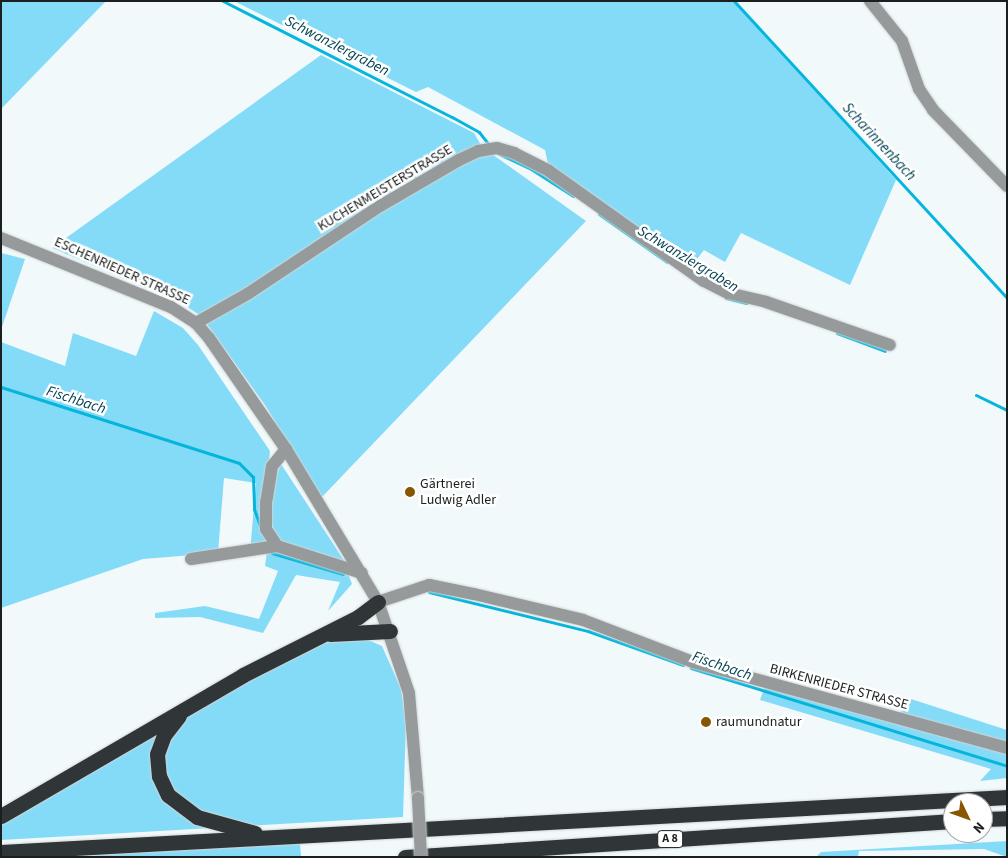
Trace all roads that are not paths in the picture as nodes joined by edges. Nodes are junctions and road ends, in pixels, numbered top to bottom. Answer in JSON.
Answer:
{"nodes":[{"id":1,"x":870,"y":1,"type":"edge"},
{"id":2,"x":1007,"y":186,"type":"edge"},
{"id":3,"x":1,"y":238,"type":"edge"},
{"id":4,"x":196,"y":323,"type":"junction"},
{"id":5,"x":890,"y":345,"type":"dead end"},
{"id":6,"x":286,"y":450,"type":"junction"},
{"id":7,"x":277,"y":546,"type":"junction"},
{"id":8,"x":191,"y":560,"type":"dead end"},
{"id":9,"x":362,"y":573,"type":"junction"},
{"id":10,"x":378,"y":602,"type":"junction"},
{"id":11,"x":390,"y":632,"type":"junction"},
{"id":12,"x":324,"y":634,"type":"junction"},
{"id":13,"x":185,"y":710,"type":"junction"},
{"id":14,"x":1007,"y":748,"type":"edge"},
{"id":15,"x":1007,"y":797,"type":"edge"},
{"id":16,"x":1,"y":816,"type":"edge"},
{"id":17,"x":1007,"y":818,"type":"edge"},
{"id":18,"x":993,"y":819,"type":"edge"},
{"id":19,"x":943,"y":822,"type":"edge"},
{"id":20,"x":268,"y":836,"type":"junction"},
{"id":21,"x":1,"y":852,"type":"edge"},
{"id":22,"x":407,"y":857,"type":"edge"},
{"id":23,"x":421,"y":857,"type":"edge"}],
"edges":[{"from":1,"to":2,"type":"street"},
{"from":3,"to":4,"type":"street","name":"ESCHENRIEDER STRASSE"},
{"from":4,"to":5,"type":"street","name":"KUCHENMEISTERSTRASSE"},
{"from":4,"to":6,"type":"street","name":"ESCHENRIEDER STRASSE"},
{"from":6,"to":7,"type":"street"},
{"from":6,"to":9,"type":"street","name":"ESCHENRIEDER STRASSE"},
{"from":7,"to":8,"type":"street"},
{"from":7,"to":9,"type":"street"},
{"from":9,"to":10,"type":"street","name":"ESCHENRIEDER STRASSE"},
{"from":10,"to":11,"type":"street","name":"ESCHENRIEDER STRASSE"},
{"from":10,"to":12,"type":"highway"},
{"from":10,"to":14,"type":"street","name":"BIRKENRIEDER STRASSE"},
{"from":11,"to":12,"type":"highway"},
{"from":11,"to":23,"type":"street","name":"ESCHENRIEDER STRASSE","bridge":true},
{"from":12,"to":13,"type":"highway"},
{"from":13,"to":16,"type":"highway"},
{"from":13,"to":20,"type":"highway"},
{"from":15,"to":20,"type":"highway","number":"A 8"},
{"from":17,"to":18,"type":"highway"},
{"from":19,"to":22,"type":"highway","number":"A 8"},
{"from":20,"to":21,"type":"highway","number":"A 8"}]}
